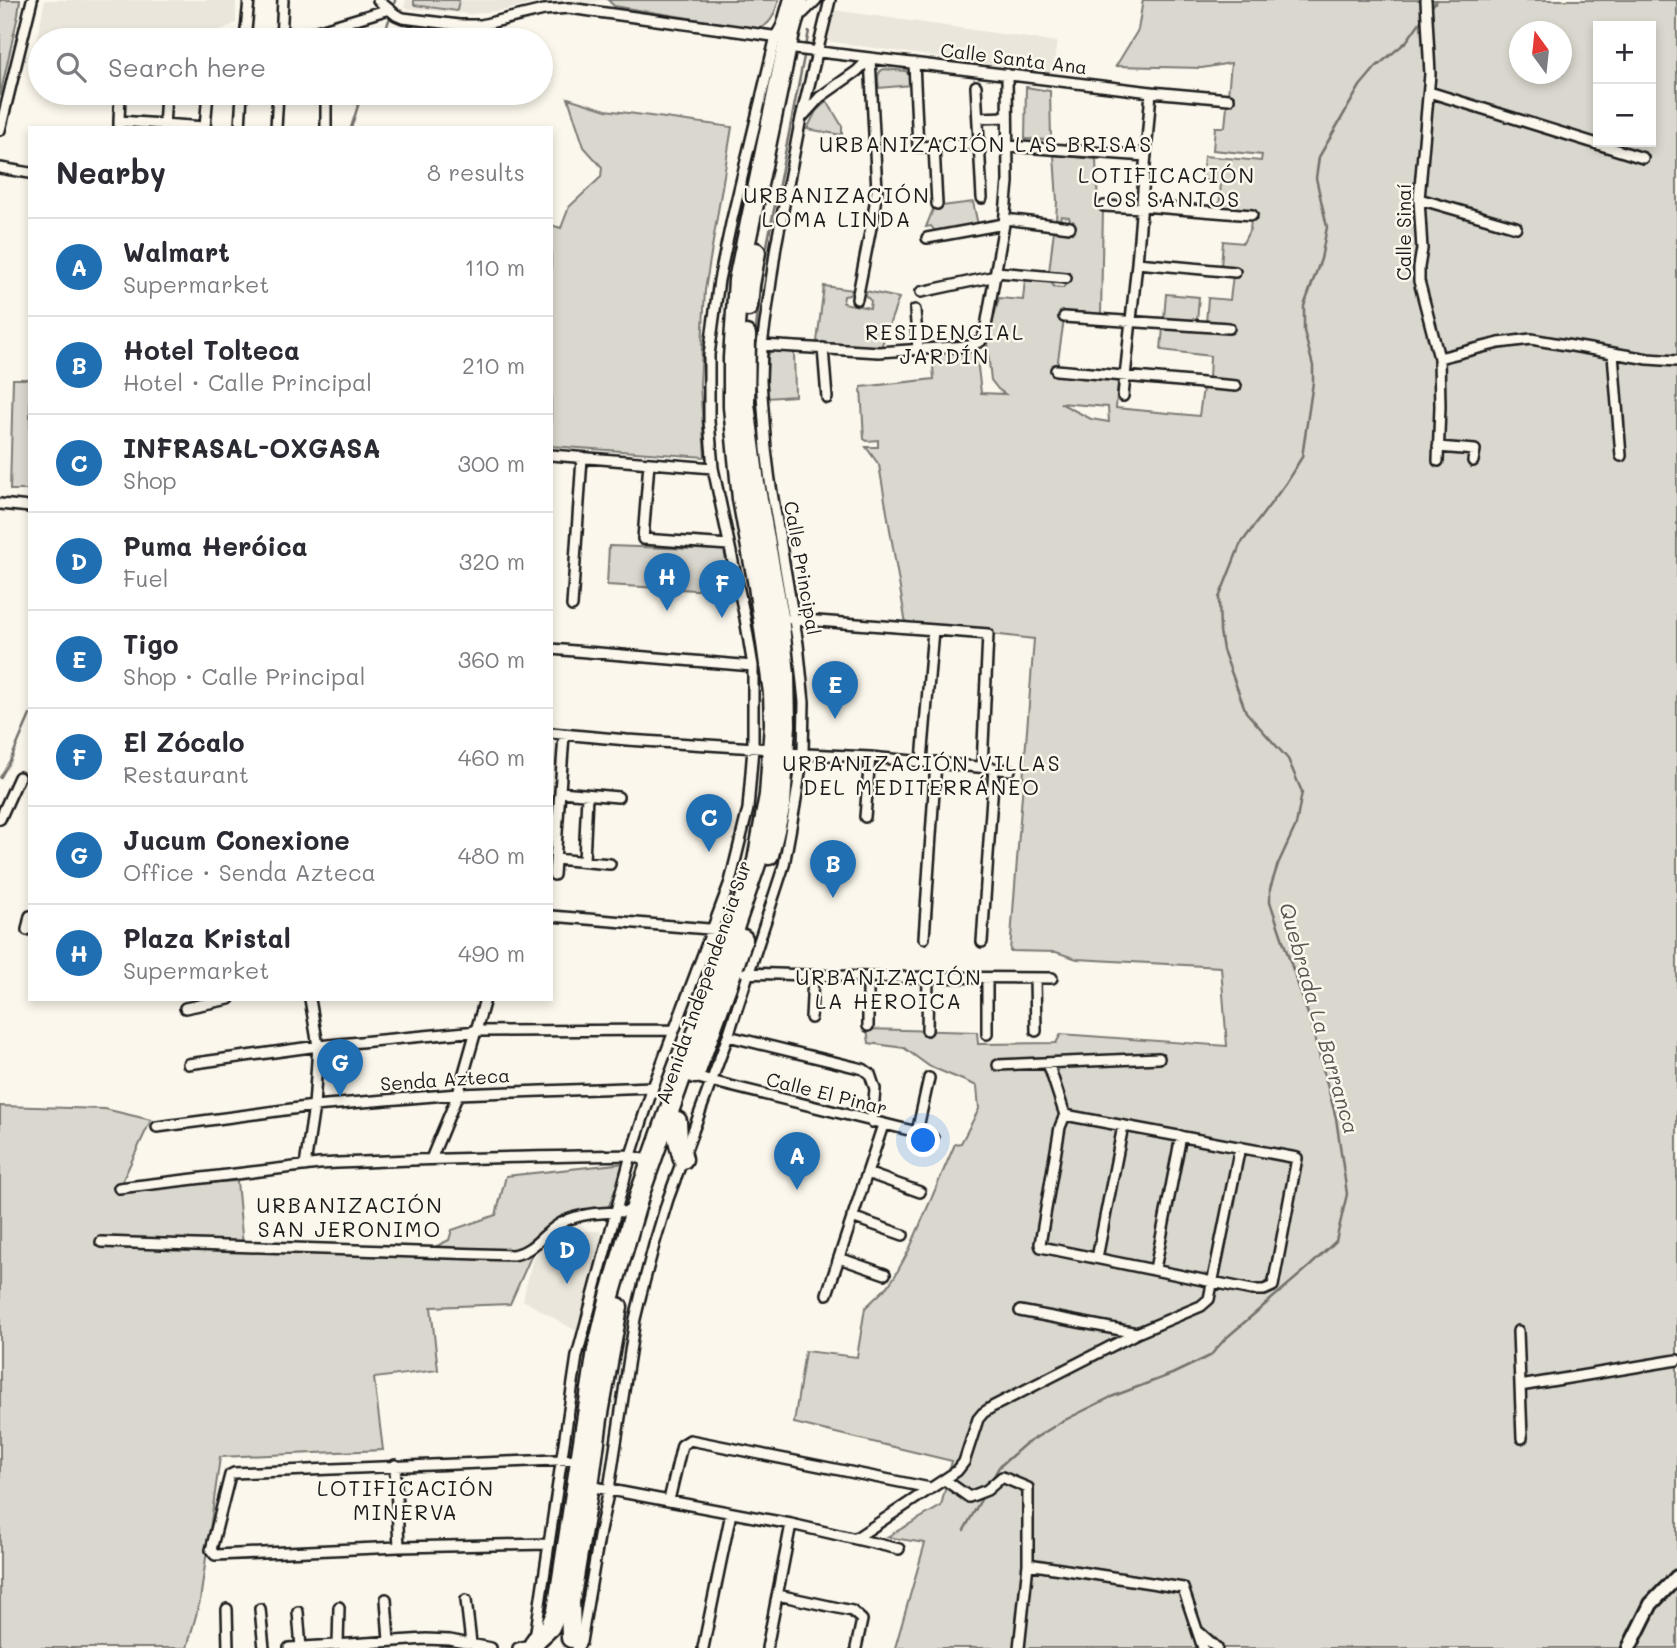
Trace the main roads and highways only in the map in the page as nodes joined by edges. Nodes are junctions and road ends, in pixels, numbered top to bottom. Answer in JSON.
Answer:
{"nodes":[{"id":1,"x":806,"y":3,"type":"edge"},
{"id":2,"x":786,"y":41,"type":"junction"},
{"id":3,"x":786,"y":752,"type":"junction"},
{"id":4,"x":677,"y":1121,"type":"junction"},
{"id":5,"x":683,"y":1159,"type":"road end"},
{"id":6,"x":533,"y":1643,"type":"edge"},
{"id":7,"x":575,"y":1645,"type":"edge"}],
"edges":[{"from":1,"to":2,"type":"highway","name":"Avenida Independencia Sur"},
{"from":2,"to":3,"type":"highway","name":"Avenida Independencia Sur"},
{"from":2,"to":3,"type":"highway","name":"Avenida Independencia Sur"},
{"from":3,"to":4,"type":"highway","name":"Avenida Independencia Sur"},
{"from":3,"to":6,"type":"highway","name":"Avenida Independencia Sur"},
{"from":4,"to":5,"type":"highway"},
{"from":4,"to":7,"type":"highway","name":"Avenida Independencia Sur"},
{"from":6,"to":7,"type":"highway"}]}
